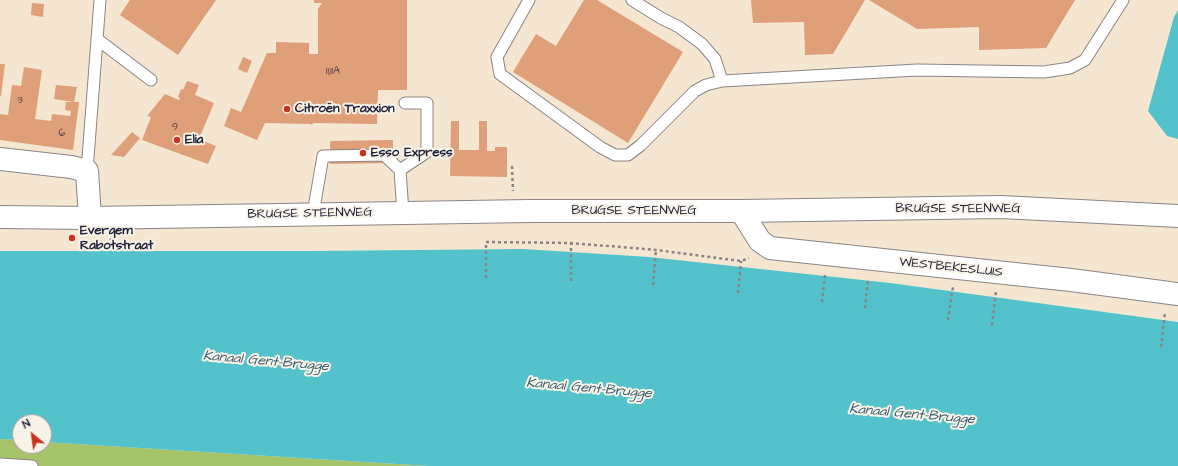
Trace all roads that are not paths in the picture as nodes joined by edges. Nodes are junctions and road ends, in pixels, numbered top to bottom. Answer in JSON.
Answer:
{"nodes":[{"id":1,"x":100,"y":0,"type":"edge"},
{"id":2,"x":530,"y":0,"type":"edge"},
{"id":3,"x":632,"y":0,"type":"edge"},
{"id":4,"x":1123,"y":0,"type":"edge"},
{"id":5,"x":97,"y":39,"type":"junction"},
{"id":6,"x":151,"y":80,"type":"dead end"},
{"id":7,"x":722,"y":81,"type":"junction"},
{"id":8,"x":405,"y":103,"type":"dead end"},
{"id":9,"x":0,"y":159,"type":"edge"},
{"id":10,"x":400,"y":170,"type":"junction"},
{"id":11,"x":87,"y":171,"type":"junction"},
{"id":12,"x":741,"y":211,"type":"junction"},
{"id":13,"x":403,"y":213,"type":"junction"},
{"id":14,"x":313,"y":214,"type":"junction"},
{"id":15,"x":1178,"y":216,"type":"edge"},
{"id":16,"x":0,"y":217,"type":"edge"},
{"id":17,"x":90,"y":218,"type":"junction"},
{"id":18,"x":1178,"y":294,"type":"edge"},
{"id":19,"x":0,"y":464,"type":"edge"},
{"id":20,"x":32,"y":466,"type":"edge"}],
"edges":[{"from":1,"to":5,"type":"lane"},
{"from":2,"to":7,"type":"lane"},
{"from":3,"to":7,"type":"lane"},
{"from":4,"to":7,"type":"lane"},
{"from":5,"to":6,"type":"lane"},
{"from":5,"to":11,"type":"lane"},
{"from":8,"to":10,"type":"lane"},
{"from":9,"to":11,"type":"main road"},
{"from":10,"to":13,"type":"lane"},
{"from":10,"to":14,"type":"lane"},
{"from":11,"to":17,"type":"main road"},
{"from":12,"to":13,"type":"main road","name":"BRUGSE STEENWEG"},
{"from":12,"to":15,"type":"main road","name":"BRUGSE STEENWEG"},
{"from":12,"to":18,"type":"main road","name":"WESTBEKESLUIS"},
{"from":13,"to":14,"type":"main road","name":"BRUGSE STEENWEG"},
{"from":14,"to":17,"type":"main road","name":"BRUGSE STEENWEG"},
{"from":16,"to":17,"type":"main road","name":"BRUGSE STEENWEG"},
{"from":19,"to":20,"type":"lane"}]}
